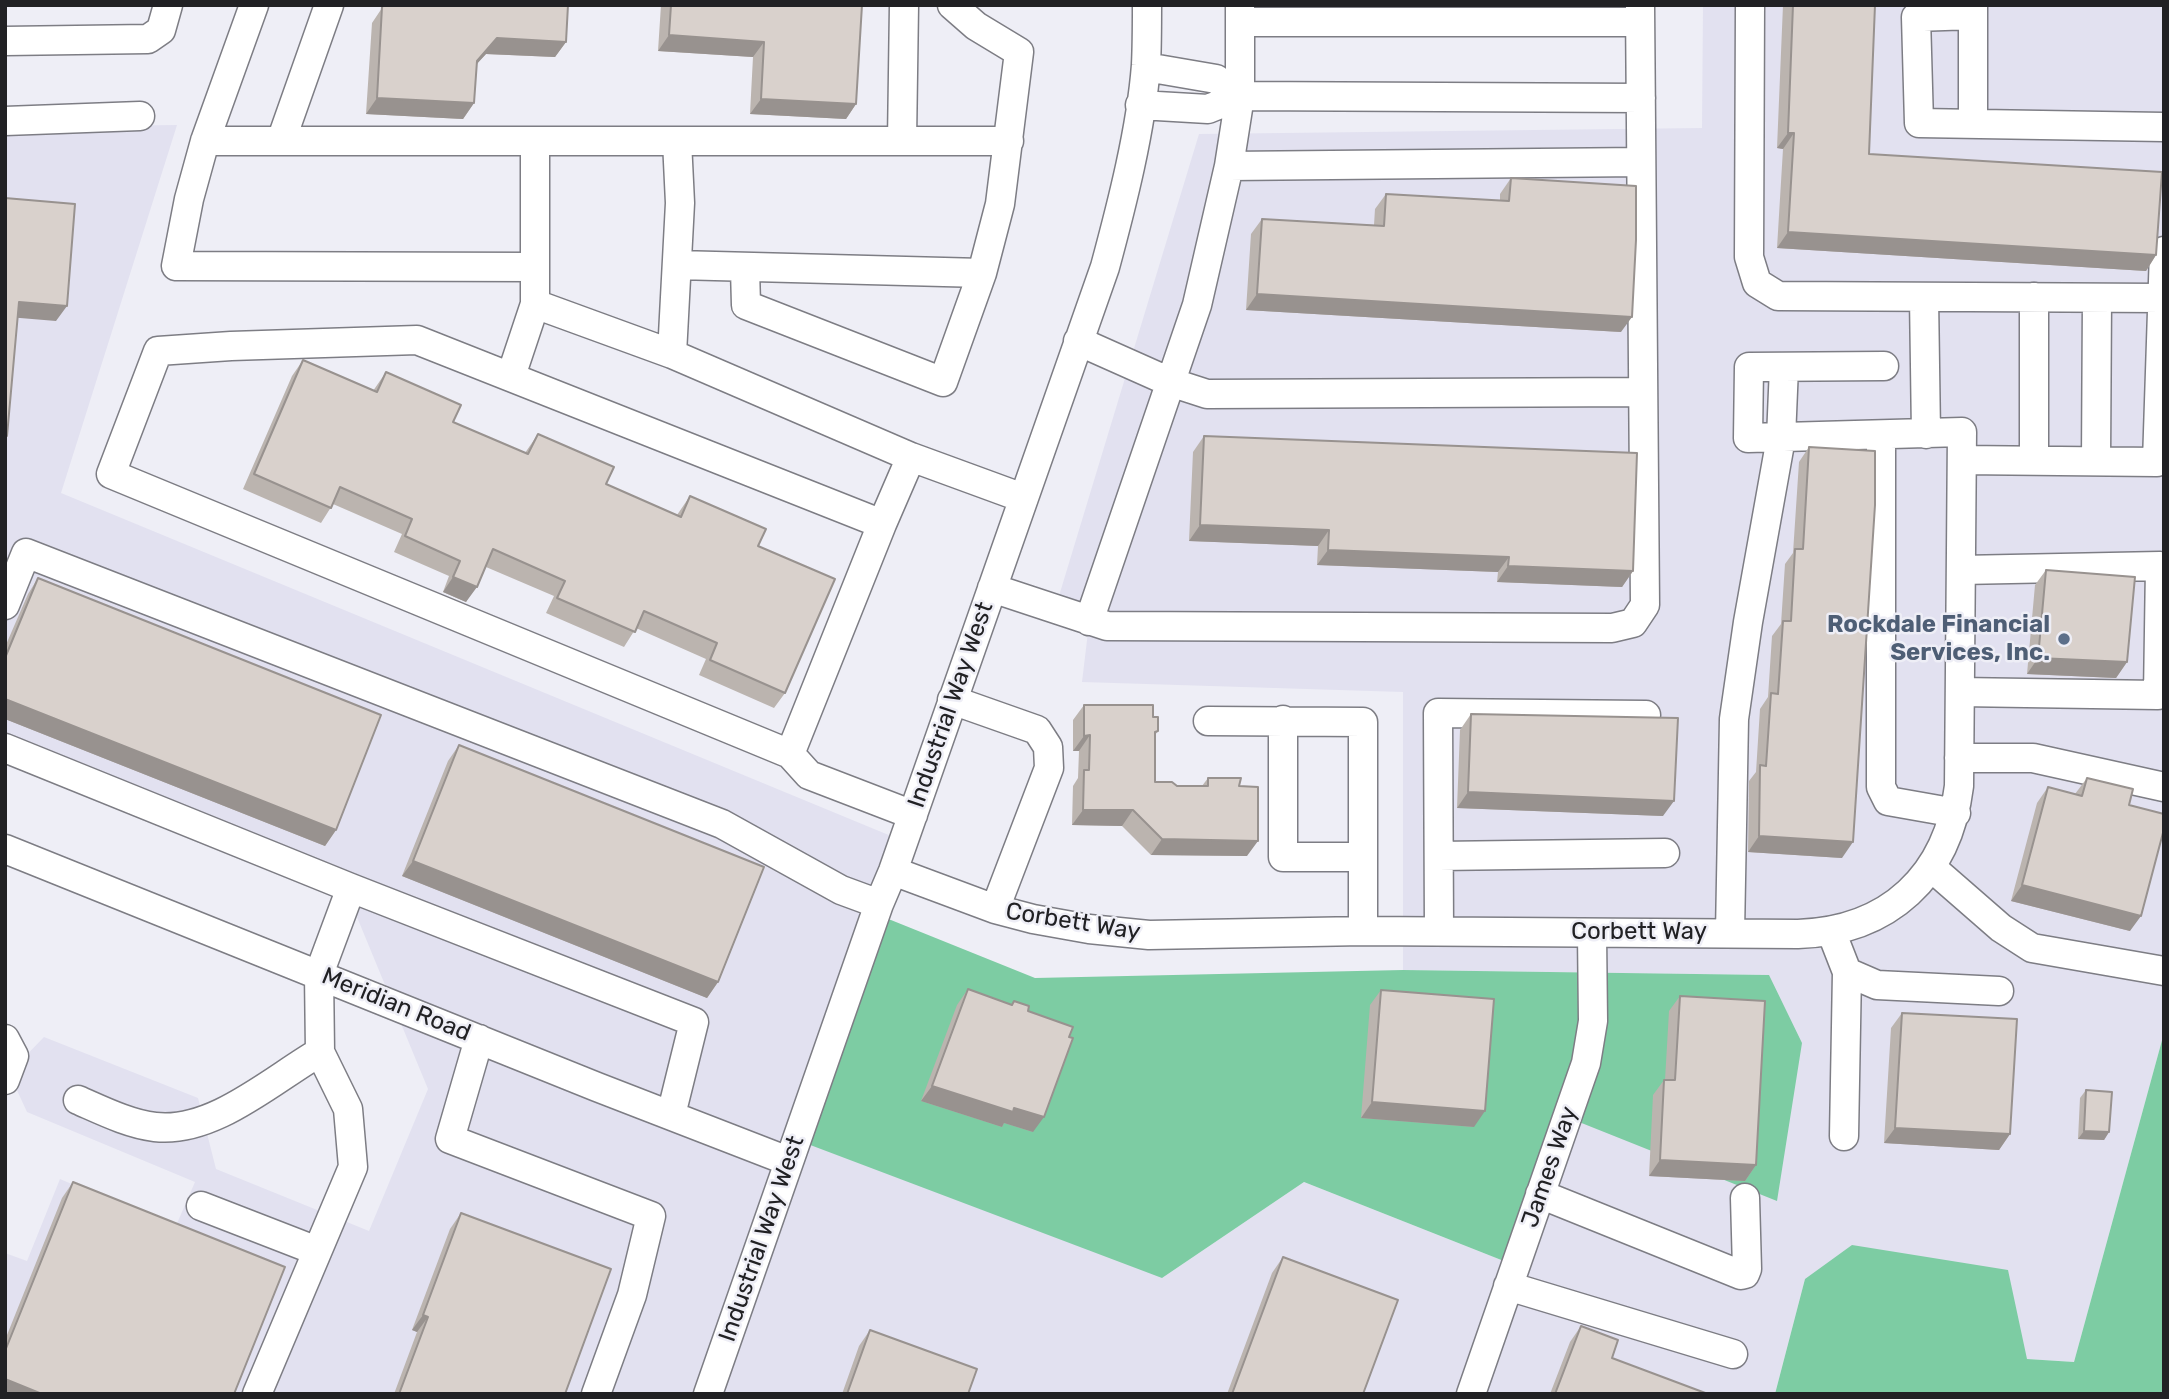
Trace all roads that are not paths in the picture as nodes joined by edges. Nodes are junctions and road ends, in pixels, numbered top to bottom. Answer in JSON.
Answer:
{"nodes":[{"id":1,"x":168,"y":5,"type":"edge"},
{"id":2,"x":254,"y":5,"type":"edge"},
{"id":3,"x":328,"y":5,"type":"edge"},
{"id":4,"x":904,"y":5,"type":"edge"},
{"id":5,"x":952,"y":5,"type":"edge"},
{"id":6,"x":1147,"y":5,"type":"edge"},
{"id":7,"x":1750,"y":5,"type":"edge"},
{"id":8,"x":1973,"y":10,"type":"edge"},
{"id":9,"x":1640,"y":13,"type":"edge"},
{"id":10,"x":1240,"y":14,"type":"edge"},
{"id":11,"x":5,"y":41,"type":"edge"},
{"id":12,"x":1146,"y":67,"type":"junction"},
{"id":13,"x":1240,"y":96,"type":"junction"},
{"id":14,"x":1641,"y":98,"type":"junction"},
{"id":15,"x":1140,"y":105,"type":"junction"},
{"id":16,"x":140,"y":116,"type":"dead end"},
{"id":17,"x":5,"y":121,"type":"edge"},
{"id":18,"x":1973,"y":122,"type":"junction"},
{"id":19,"x":2164,"y":127,"type":"edge"},
{"id":20,"x":205,"y":141,"type":"junction"},
{"id":21,"x":281,"y":141,"type":"junction"},
{"id":22,"x":535,"y":141,"type":"junction"},
{"id":23,"x":677,"y":141,"type":"junction"},
{"id":24,"x":902,"y":141,"type":"junction"},
{"id":25,"x":1009,"y":141,"type":"junction"},
{"id":26,"x":1641,"y":162,"type":"junction"},
{"id":27,"x":1229,"y":166,"type":"junction"},
{"id":28,"x":2164,"y":251,"type":"edge"},
{"id":29,"x":677,"y":265,"type":"junction"},
{"id":30,"x":535,"y":267,"type":"junction"},
{"id":31,"x":745,"y":268,"type":"junction"},
{"id":32,"x":982,"y":273,"type":"junction"},
{"id":33,"x":1924,"y":297,"type":"junction"},
{"id":34,"x":2034,"y":297,"type":"junction"},
{"id":35,"x":2097,"y":298,"type":"junction"},
{"id":36,"x":2162,"y":298,"type":"edge"},
{"id":37,"x":535,"y":304,"type":"junction"},
{"id":38,"x":1078,"y":341,"type":"junction"},
{"id":39,"x":672,"y":354,"type":"junction"},
{"id":40,"x":1884,"y":366,"type":"dead end"},
{"id":41,"x":512,"y":376,"type":"junction"},
{"id":42,"x":1170,"y":382,"type":"junction"},
{"id":43,"x":1643,"y":392,"type":"junction"},
{"id":44,"x":1926,"y":434,"type":"junction"},
{"id":45,"x":1881,"y":435,"type":"junction"},
{"id":46,"x":1781,"y":438,"type":"junction"},
{"id":47,"x":1962,"y":446,"type":"junction"},
{"id":48,"x":911,"y":457,"type":"junction"},
{"id":49,"x":2034,"y":459,"type":"junction"},
{"id":50,"x":2096,"y":461,"type":"junction"},
{"id":51,"x":1023,"y":498,"type":"junction"},
{"id":52,"x":882,"y":524,"type":"junction"},
{"id":53,"x":1961,"y":570,"type":"junction"},
{"id":54,"x":992,"y":588,"type":"junction"},
{"id":55,"x":5,"y":605,"type":"edge"},
{"id":56,"x":1089,"y":621,"type":"junction"},
{"id":57,"x":1960,"y":692,"type":"junction"},
{"id":58,"x":953,"y":700,"type":"junction"},
{"id":59,"x":1646,"y":715,"type":"edge"},
{"id":60,"x":1283,"y":720,"type":"junction"},
{"id":61,"x":1208,"y":721,"type":"dead end"},
{"id":62,"x":5,"y":748,"type":"edge"},
{"id":63,"x":790,"y":754,"type":"junction"},
{"id":64,"x":1959,"y":758,"type":"junction"},
{"id":65,"x":2164,"y":787,"type":"edge"},
{"id":66,"x":1955,"y":813,"type":"junction"},
{"id":67,"x":913,"y":815,"type":"junction"},
{"id":68,"x":5,"y":849,"type":"edge"},
{"id":69,"x":1665,"y":853,"type":"dead end"},
{"id":70,"x":1439,"y":856,"type":"junction"},
{"id":71,"x":1363,"y":857,"type":"junction"},
{"id":72,"x":1931,"y":867,"type":"junction"},
{"id":73,"x":893,"y":871,"type":"junction"},
{"id":74,"x":351,"y":887,"type":"junction"},
{"id":75,"x":879,"y":904,"type":"junction"},
{"id":76,"x":995,"y":909,"type":"junction"},
{"id":77,"x":1363,"y":931,"type":"junction"},
{"id":78,"x":1439,"y":931,"type":"junction"},
{"id":79,"x":1831,"y":931,"type":"junction"},
{"id":80,"x":1730,"y":933,"type":"junction"},
{"id":81,"x":1592,"y":934,"type":"junction"},
{"id":82,"x":2164,"y":971,"type":"edge"},
{"id":83,"x":1846,"y":972,"type":"junction"},
{"id":84,"x":318,"y":974,"type":"junction"},
{"id":85,"x":1999,"y":991,"type":"dead end"},
{"id":86,"x":5,"y":1039,"type":"edge"},
{"id":87,"x":479,"y":1039,"type":"junction"},
{"id":88,"x":320,"y":1052,"type":"junction"},
{"id":89,"x":5,"y":1080,"type":"edge"},
{"id":90,"x":78,"y":1100,"type":"dead end"},
{"id":91,"x":671,"y":1115,"type":"junction"},
{"id":92,"x":1844,"y":1136,"type":"dead end"},
{"id":93,"x":788,"y":1161,"type":"junction"},
{"id":94,"x":1540,"y":1194,"type":"junction"},
{"id":95,"x":1745,"y":1198,"type":"dead end"},
{"id":96,"x":201,"y":1206,"type":"dead end"},
{"id":97,"x":317,"y":1251,"type":"junction"},
{"id":98,"x":1508,"y":1286,"type":"junction"},
{"id":99,"x":1733,"y":1354,"type":"dead end"},
{"id":100,"x":257,"y":1394,"type":"edge"},
{"id":101,"x":596,"y":1394,"type":"edge"},
{"id":102,"x":708,"y":1394,"type":"edge"},
{"id":103,"x":1471,"y":1394,"type":"edge"}],
"edges":[{"from":1,"to":11,"type":"street"},
{"from":2,"to":20,"type":"street"},
{"from":3,"to":21,"type":"street"},
{"from":4,"to":24,"type":"street"},
{"from":5,"to":25,"type":"street"},
{"from":6,"to":12,"type":"street","name":"Industrial Way West"},
{"from":7,"to":33,"type":"street"},
{"from":8,"to":18,"type":"street"},
{"from":8,"to":18,"type":"street"},
{"from":9,"to":10,"type":"street"},
{"from":9,"to":14,"type":"street"},
{"from":10,"to":13,"type":"street"},
{"from":12,"to":13,"type":"street"},
{"from":12,"to":15,"type":"street","name":"Industrial Way West"},
{"from":13,"to":14,"type":"street"},
{"from":13,"to":15,"type":"street"},
{"from":13,"to":27,"type":"street"},
{"from":14,"to":26,"type":"street"},
{"from":15,"to":38,"type":"street","name":"Industrial Way West"},
{"from":16,"to":17,"type":"street"},
{"from":18,"to":19,"type":"street"},
{"from":20,"to":21,"type":"street"},
{"from":20,"to":30,"type":"street"},
{"from":21,"to":22,"type":"street"},
{"from":22,"to":23,"type":"street"},
{"from":22,"to":30,"type":"street"},
{"from":23,"to":24,"type":"street"},
{"from":23,"to":29,"type":"street"},
{"from":24,"to":25,"type":"street"},
{"from":25,"to":32,"type":"street"},
{"from":26,"to":27,"type":"street"},
{"from":26,"to":43,"type":"street"},
{"from":27,"to":42,"type":"street"},
{"from":28,"to":36,"type":"street"},
{"from":29,"to":31,"type":"street"},
{"from":29,"to":39,"type":"street"},
{"from":30,"to":37,"type":"street"},
{"from":31,"to":32,"type":"street"},
{"from":31,"to":32,"type":"street"},
{"from":33,"to":34,"type":"street"},
{"from":33,"to":44,"type":"street"},
{"from":34,"to":35,"type":"street"},
{"from":34,"to":49,"type":"street"},
{"from":35,"to":36,"type":"street"},
{"from":35,"to":50,"type":"street"},
{"from":36,"to":50,"type":"street"},
{"from":37,"to":39,"type":"street"},
{"from":37,"to":41,"type":"street"},
{"from":38,"to":42,"type":"street"},
{"from":38,"to":51,"type":"street","name":"Industrial Way West"},
{"from":39,"to":48,"type":"street"},
{"from":40,"to":46,"type":"street"},
{"from":41,"to":52,"type":"street"},
{"from":41,"to":63,"type":"street"},
{"from":42,"to":43,"type":"street"},
{"from":42,"to":56,"type":"street"},
{"from":43,"to":56,"type":"street"},
{"from":44,"to":45,"type":"street"},
{"from":44,"to":47,"type":"street"},
{"from":45,"to":46,"type":"street"},
{"from":45,"to":66,"type":"street"},
{"from":46,"to":80,"type":"street"},
{"from":47,"to":49,"type":"street"},
{"from":47,"to":53,"type":"street","name":"Corbett Way"},
{"from":48,"to":51,"type":"street"},
{"from":48,"to":52,"type":"street"},
{"from":49,"to":50,"type":"street"},
{"from":51,"to":54,"type":"street","name":"Industrial Way West"},
{"from":52,"to":63,"type":"street"},
{"from":53,"to":57,"type":"street","name":"Corbett Way"},
{"from":53,"to":57,"type":"street"},
{"from":54,"to":56,"type":"street"},
{"from":54,"to":58,"type":"street","name":"Industrial Way West"},
{"from":55,"to":75,"type":"street"},
{"from":57,"to":64,"type":"street","name":"Corbett Way"},
{"from":58,"to":67,"type":"street","name":"Industrial Way West"},
{"from":58,"to":76,"type":"street"},
{"from":59,"to":70,"type":"street"},
{"from":60,"to":61,"type":"street"},
{"from":60,"to":71,"type":"street"},
{"from":60,"to":71,"type":"street"},
{"from":62,"to":74,"type":"street"},
{"from":63,"to":67,"type":"street"},
{"from":64,"to":65,"type":"street"},
{"from":64,"to":66,"type":"street","name":"Corbett Way"},
{"from":66,"to":72,"type":"street","name":"Corbett Way"},
{"from":67,"to":73,"type":"street","name":"Industrial Way West"},
{"from":68,"to":84,"type":"street","name":"Meridian Road"},
{"from":69,"to":70,"type":"street"},
{"from":70,"to":78,"type":"street"},
{"from":71,"to":77,"type":"street"},
{"from":72,"to":79,"type":"street","name":"Corbett Way"},
{"from":72,"to":82,"type":"street"},
{"from":73,"to":75,"type":"street","name":"Industrial Way West"},
{"from":73,"to":76,"type":"street","name":"Corbett Way"},
{"from":74,"to":84,"type":"street"},
{"from":74,"to":91,"type":"street"},
{"from":75,"to":93,"type":"street","name":"Industrial Way West"},
{"from":76,"to":77,"type":"street","name":"Corbett Way"},
{"from":77,"to":78,"type":"street","name":"Corbett Way"},
{"from":78,"to":81,"type":"street","name":"Corbett Way"},
{"from":79,"to":80,"type":"street","name":"Corbett Way"},
{"from":79,"to":83,"type":"street"},
{"from":80,"to":81,"type":"street","name":"Corbett Way"},
{"from":81,"to":94,"type":"street","name":"James Way"},
{"from":83,"to":85,"type":"street"},
{"from":83,"to":92,"type":"street"},
{"from":84,"to":87,"type":"street","name":"Meridian Road"},
{"from":84,"to":88,"type":"street"},
{"from":86,"to":89,"type":"street"},
{"from":87,"to":91,"type":"street","name":"Meridian Road"},
{"from":87,"to":101,"type":"street"},
{"from":88,"to":90,"type":"street"},
{"from":88,"to":97,"type":"street"},
{"from":91,"to":93,"type":"street","name":"Meridian Road"},
{"from":93,"to":102,"type":"street","name":"Industrial Way West"},
{"from":94,"to":95,"type":"street"},
{"from":94,"to":98,"type":"street","name":"James Way"},
{"from":96,"to":97,"type":"street"},
{"from":97,"to":100,"type":"street"},
{"from":98,"to":99,"type":"street"},
{"from":98,"to":103,"type":"street","name":"James Way"}]}
